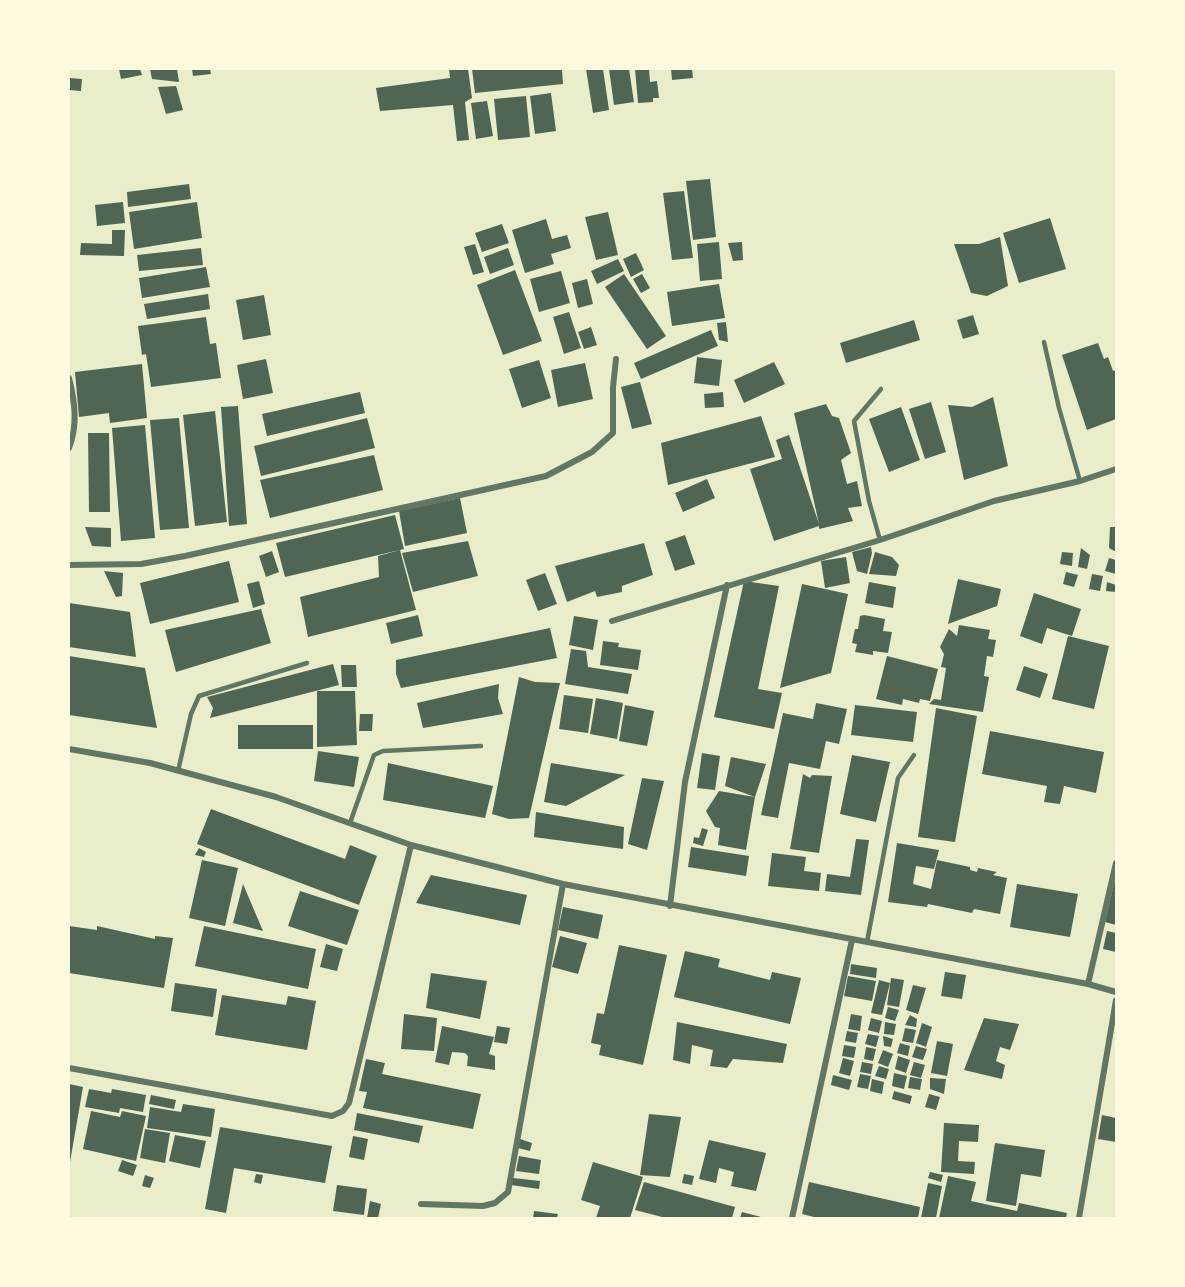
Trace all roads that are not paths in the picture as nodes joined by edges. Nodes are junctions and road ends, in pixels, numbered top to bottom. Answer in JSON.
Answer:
{"nodes":[{"id":1,"x":1044,"y":342,"type":"dead end"},
{"id":2,"x":616,"y":359,"type":"dead end"},
{"id":3,"x":69,"y":378,"type":"edge"},
{"id":4,"x":881,"y":390,"type":"dead end"},
{"id":5,"x":69,"y":448,"type":"edge"},
{"id":6,"x":1116,"y":469,"type":"edge"},
{"id":7,"x":1080,"y":481,"type":"junction"},
{"id":8,"x":880,"y":540,"type":"junction"},
{"id":9,"x":69,"y":565,"type":"edge"},
{"id":10,"x":727,"y":585,"type":"junction"},
{"id":11,"x":612,"y":621,"type":"dead end"},
{"id":12,"x":307,"y":663,"type":"dead end"},
{"id":13,"x":481,"y":746,"type":"dead end"},
{"id":14,"x":69,"y":749,"type":"edge"},
{"id":15,"x":914,"y":755,"type":"dead end"},
{"id":16,"x":178,"y":771,"type":"junction"},
{"id":17,"x":350,"y":823,"type":"junction"},
{"id":18,"x":411,"y":845,"type":"junction"},
{"id":19,"x":1116,"y":863,"type":"edge"},
{"id":20,"x":563,"y":884,"type":"junction"},
{"id":21,"x":670,"y":906,"type":"junction"},
{"id":22,"x":852,"y":940,"type":"junction"},
{"id":23,"x":867,"y":942,"type":"junction"},
{"id":24,"x":1088,"y":984,"type":"junction"},
{"id":25,"x":1116,"y":992,"type":"edge"},
{"id":26,"x":1116,"y":1000,"type":"edge"},
{"id":27,"x":69,"y":1068,"type":"edge"},
{"id":28,"x":421,"y":1204,"type":"dead end"},
{"id":29,"x":792,"y":1218,"type":"edge"},
{"id":30,"x":1079,"y":1218,"type":"edge"}],
"edges":[{"from":1,"to":7,"type":"lane"},
{"from":2,"to":9,"type":"street"},
{"from":3,"to":5,"type":"street"},
{"from":4,"to":8,"type":"lane"},
{"from":6,"to":7,"type":"street"},
{"from":7,"to":8,"type":"street"},
{"from":8,"to":10,"type":"street"},
{"from":10,"to":11,"type":"street"},
{"from":10,"to":21,"type":"street"},
{"from":12,"to":16,"type":"lane"},
{"from":13,"to":17,"type":"lane"},
{"from":14,"to":16,"type":"street"},
{"from":15,"to":23,"type":"lane"},
{"from":16,"to":17,"type":"street"},
{"from":17,"to":18,"type":"street"},
{"from":18,"to":20,"type":"street"},
{"from":18,"to":27,"type":"street"},
{"from":19,"to":24,"type":"street"},
{"from":20,"to":21,"type":"street"},
{"from":20,"to":28,"type":"street"},
{"from":21,"to":22,"type":"street"},
{"from":22,"to":23,"type":"street"},
{"from":22,"to":29,"type":"street"},
{"from":23,"to":24,"type":"street"},
{"from":24,"to":25,"type":"street"},
{"from":26,"to":30,"type":"street"}]}
